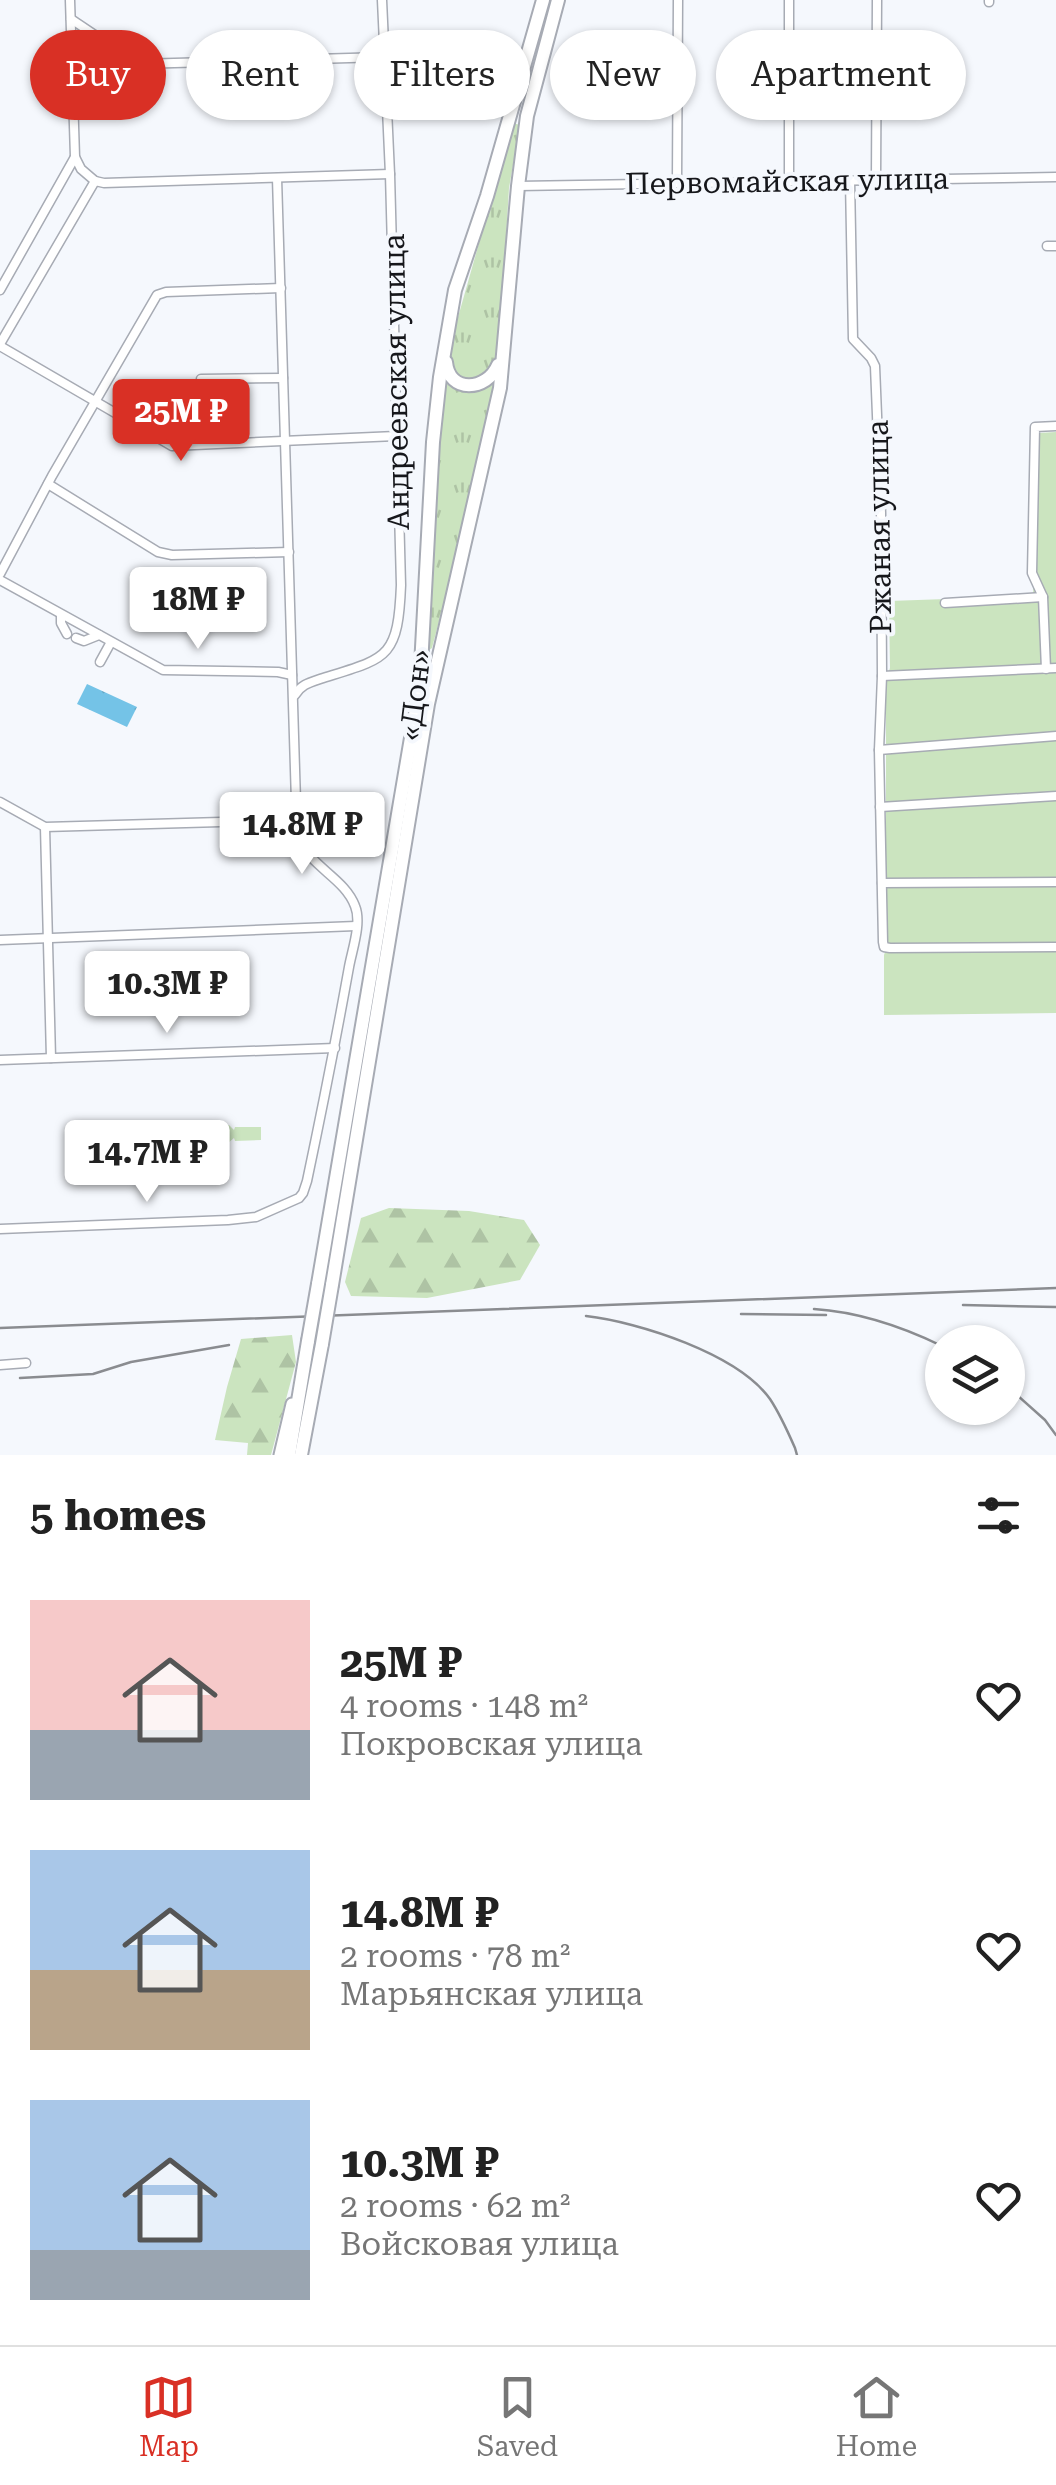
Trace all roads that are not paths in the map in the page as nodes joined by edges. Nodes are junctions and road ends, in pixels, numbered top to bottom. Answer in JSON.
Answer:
{"nodes":[{"id":1,"x":70,"y":0,"type":"edge"},
{"id":2,"x":382,"y":0,"type":"edge"},
{"id":3,"x":543,"y":0,"type":"edge"},
{"id":4,"x":558,"y":0,"type":"edge"},
{"id":5,"x":789,"y":0,"type":"edge"},
{"id":6,"x":876,"y":0,"type":"edge"},
{"id":7,"x":678,"y":1,"type":"edge"},
{"id":8,"x":71,"y":19,"type":"junction"},
{"id":9,"x":383,"y":30,"type":"edge"},
{"id":10,"x":354,"y":58,"type":"edge"},
{"id":11,"x":387,"y":120,"type":"edge"},
{"id":12,"x":76,"y":156,"type":"junction"},
{"id":13,"x":390,"y":174,"type":"junction"},
{"id":14,"x":1056,"y":177,"type":"edge"},
{"id":15,"x":277,"y":178,"type":"junction"},
{"id":16,"x":876,"y":179,"type":"junction"},
{"id":17,"x":789,"y":180,"type":"junction"},
{"id":18,"x":850,"y":180,"type":"junction"},
{"id":19,"x":94,"y":181,"type":"junction"},
{"id":20,"x":676,"y":182,"type":"junction"},
{"id":21,"x":518,"y":186,"type":"junction"},
{"id":22,"x":510,"y":284,"type":"junction"},
{"id":23,"x":280,"y":288,"type":"junction"},
{"id":24,"x":0,"y":290,"type":"edge"},
{"id":25,"x":0,"y":345,"type":"edge"},
{"id":26,"x":445,"y":355,"type":"junction"},
{"id":27,"x":283,"y":378,"type":"junction"},
{"id":28,"x":201,"y":379,"type":"dead end"},
{"id":29,"x":96,"y":400,"type":"junction"},
{"id":30,"x":1056,"y":426,"type":"edge"},
{"id":31,"x":396,"y":436,"type":"junction"},
{"id":32,"x":284,"y":442,"type":"junction"},
{"id":33,"x":48,"y":484,"type":"junction"},
{"id":34,"x":289,"y":552,"type":"junction"},
{"id":35,"x":0,"y":577,"type":"edge"},
{"id":36,"x":1043,"y":598,"type":"junction"},
{"id":37,"x":945,"y":603,"type":"dead end"},
{"id":38,"x":62,"y":615,"type":"junction"},
{"id":39,"x":99,"y":635,"type":"junction"},
{"id":40,"x":111,"y":642,"type":"junction"},
{"id":41,"x":100,"y":662,"type":"dead end"},
{"id":42,"x":1051,"y":668,"type":"edge"},
{"id":43,"x":292,"y":675,"type":"junction"},
{"id":44,"x":882,"y":676,"type":"junction"},
{"id":45,"x":293,"y":699,"type":"junction"},
{"id":46,"x":1056,"y":736,"type":"edge"},
{"id":47,"x":879,"y":750,"type":"junction"},
{"id":48,"x":1056,"y":796,"type":"edge"},
{"id":49,"x":0,"y":802,"type":"edge"},
{"id":50,"x":880,"y":808,"type":"junction"},
{"id":51,"x":296,"y":820,"type":"junction"},
{"id":52,"x":45,"y":827,"type":"junction"},
{"id":53,"x":1056,"y":882,"type":"edge"},
{"id":54,"x":882,"y":883,"type":"junction"},
{"id":55,"x":356,"y":926,"type":"junction"},
{"id":56,"x":47,"y":939,"type":"junction"},
{"id":57,"x":0,"y":940,"type":"edge"},
{"id":58,"x":1056,"y":947,"type":"edge"},
{"id":59,"x":335,"y":1048,"type":"junction"},
{"id":60,"x":51,"y":1058,"type":"junction"},
{"id":61,"x":0,"y":1060,"type":"edge"},
{"id":62,"x":0,"y":1228,"type":"edge"},
{"id":63,"x":325,"y":1284,"type":"junction"},
{"id":64,"x":315,"y":1342,"type":"junction"},
{"id":65,"x":26,"y":1364,"type":"dead end"},
{"id":66,"x":0,"y":1365,"type":"edge"},
{"id":67,"x":299,"y":1386,"type":"junction"},
{"id":68,"x":280,"y":1455,"type":"edge"},
{"id":69,"x":288,"y":1455,"type":"edge"},
{"id":70,"x":301,"y":1455,"type":"edge"}],
"edges":[{"from":1,"to":8,"type":"street"},
{"from":2,"to":9,"type":"street","name":"Андреевская улица"},
{"from":3,"to":26,"type":"highway","name":"«Дон»"},
{"from":4,"to":21,"type":"highway","name":"«Дон»"},
{"from":5,"to":17,"type":"street"},
{"from":6,"to":16,"type":"street"},
{"from":7,"to":20,"type":"street"},
{"from":8,"to":10,"type":"street"},
{"from":8,"to":12,"type":"street"},
{"from":11,"to":13,"type":"street","name":"Андреевская улица"},
{"from":12,"to":19,"type":"street"},
{"from":12,"to":24,"type":"street"},
{"from":13,"to":15,"type":"street"},
{"from":13,"to":31,"type":"street","name":"Андреевская улица"},
{"from":14,"to":16,"type":"street","name":"Первомайская улица"},
{"from":15,"to":19,"type":"street"},
{"from":15,"to":23,"type":"street"},
{"from":16,"to":18,"type":"street","name":"Первомайская улица"},
{"from":17,"to":18,"type":"street","name":"Первомайская улица"},
{"from":17,"to":20,"type":"street","name":"Первомайская улица"},
{"from":18,"to":44,"type":"street","name":"Ржаная улица"},
{"from":19,"to":25,"type":"street"},
{"from":20,"to":21,"type":"street","name":"Первомайская улица"},
{"from":21,"to":22,"type":"highway","name":"«Дон»"},
{"from":22,"to":26,"type":"highway"},
{"from":22,"to":63,"type":"highway","name":"«Дон»"},
{"from":23,"to":27,"type":"street"},
{"from":23,"to":29,"type":"street"},
{"from":25,"to":29,"type":"street"},
{"from":26,"to":63,"type":"highway","name":"«Дон»"},
{"from":27,"to":28,"type":"street"},
{"from":27,"to":32,"type":"street"},
{"from":29,"to":32,"type":"street"},
{"from":29,"to":33,"type":"street"},
{"from":30,"to":36,"type":"street"},
{"from":31,"to":32,"type":"street"},
{"from":31,"to":45,"type":"street","name":"Андреевская улица"},
{"from":32,"to":34,"type":"street"},
{"from":33,"to":34,"type":"street"},
{"from":33,"to":35,"type":"street"},
{"from":34,"to":43,"type":"street"},
{"from":35,"to":38,"type":"street"},
{"from":36,"to":37,"type":"street"},
{"from":36,"to":42,"type":"street"},
{"from":38,"to":39,"type":"street"},
{"from":38,"to":39,"type":"street"},
{"from":39,"to":40,"type":"street"},
{"from":40,"to":41,"type":"street"},
{"from":40,"to":43,"type":"street"},
{"from":42,"to":44,"type":"street"},
{"from":43,"to":45,"type":"street"},
{"from":44,"to":47,"type":"street","name":"Ржаная улица"},
{"from":45,"to":51,"type":"street"},
{"from":46,"to":47,"type":"street"},
{"from":47,"to":50,"type":"street","name":"Ржаная улица"},
{"from":48,"to":50,"type":"street"},
{"from":49,"to":52,"type":"street"},
{"from":50,"to":54,"type":"street","name":"Ржаная улица"},
{"from":51,"to":52,"type":"street"},
{"from":51,"to":55,"type":"street"},
{"from":52,"to":56,"type":"street"},
{"from":53,"to":54,"type":"street"},
{"from":54,"to":58,"type":"street","name":"Ржаная улица"},
{"from":55,"to":56,"type":"street"},
{"from":55,"to":59,"type":"street"},
{"from":56,"to":57,"type":"street"},
{"from":56,"to":60,"type":"street"},
{"from":59,"to":60,"type":"street"},
{"from":59,"to":62,"type":"street"},
{"from":60,"to":61,"type":"street"},
{"from":63,"to":64,"type":"highway","name":"«Дон»","bridge":true},
{"from":64,"to":67,"type":"highway","name":"«Дон»"},
{"from":64,"to":70,"type":"highway","name":"«Дон»"},
{"from":65,"to":66,"type":"street"},
{"from":67,"to":68,"type":"main road"},
{"from":67,"to":69,"type":"highway","name":"«Дон»"}]}
